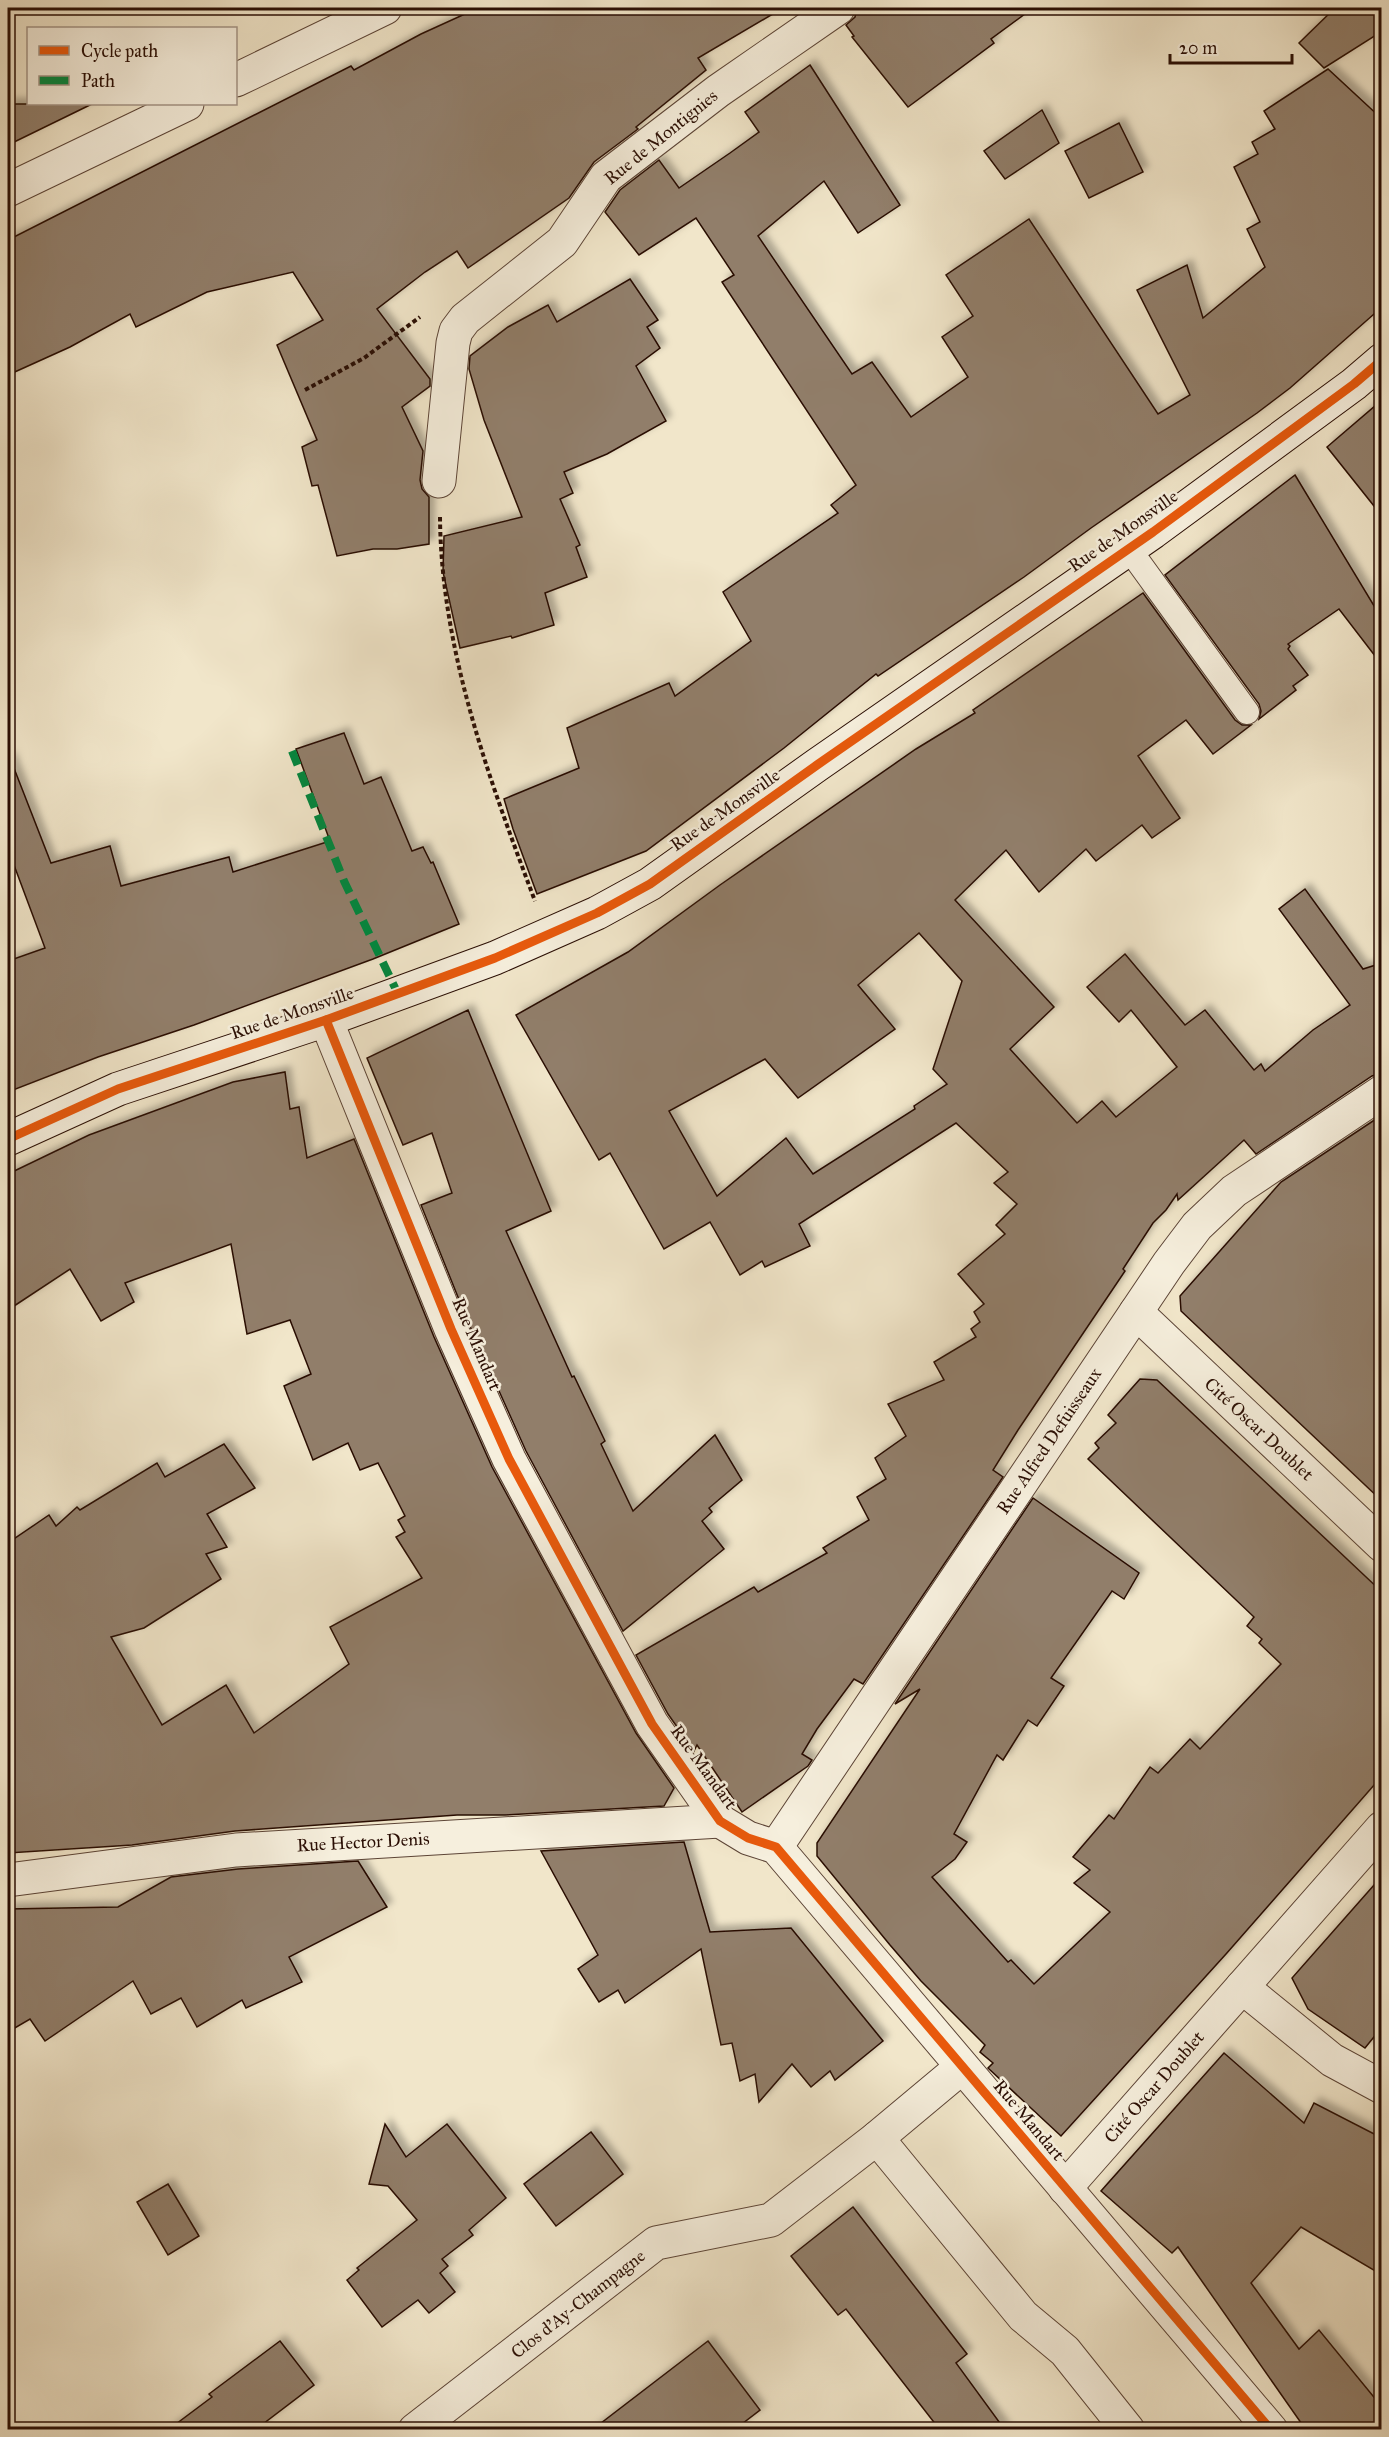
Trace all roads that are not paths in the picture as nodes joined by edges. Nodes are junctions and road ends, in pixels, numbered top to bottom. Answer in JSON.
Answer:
{"nodes":[{"id":1,"x":385,"y":8,"type":"edge"},
{"id":2,"x":838,"y":8,"type":"edge"},
{"id":3,"x":237,"y":80,"type":"edge"},
{"id":4,"x":185,"y":105,"type":"edge"},
{"id":5,"x":8,"y":190,"type":"edge"},
{"id":6,"x":1382,"y":360,"type":"edge"},
{"id":7,"x":439,"y":481,"type":"road end"},
{"id":8,"x":1129,"y":549,"type":"junction"},
{"id":9,"x":1247,"y":712,"type":"dead end"},
{"id":10,"x":326,"y":1020,"type":"junction"},
{"id":11,"x":1382,"y":1092,"type":"edge"},
{"id":12,"x":8,"y":1138,"type":"edge"},
{"id":13,"x":1136,"y":1312,"type":"junction"},
{"id":14,"x":1382,"y":1545,"type":"edge"},
{"id":15,"x":720,"y":1821,"type":"junction"},
{"id":16,"x":1382,"y":1828,"type":"edge"},
{"id":17,"x":776,"y":1847,"type":"junction"},
{"id":18,"x":8,"y":1880,"type":"edge"},
{"id":19,"x":1242,"y":1987,"type":"junction"},
{"id":20,"x":962,"y":2067,"type":"junction"},
{"id":21,"x":1382,"y":2087,"type":"edge"},
{"id":22,"x":877,"y":2138,"type":"junction"},
{"id":23,"x":1065,"y":2188,"type":"junction"},
{"id":24,"x":415,"y":2430,"type":"edge"},
{"id":25,"x":1128,"y":2430,"type":"edge"},
{"id":26,"x":1271,"y":2430,"type":"edge"}],
"edges":[{"from":1,"to":3,"type":"street"},
{"from":2,"to":7,"type":"street","name":"Rue de Montignies"},
{"from":4,"to":5,"type":"street"},
{"from":6,"to":8,"type":"street","name":"Rue de Monsville"},
{"from":8,"to":9,"type":"lane"},
{"from":8,"to":10,"type":"street","name":"Rue de Monsville"},
{"from":10,"to":12,"type":"street","name":"Rue de Monsville"},
{"from":10,"to":15,"type":"street","name":"Rue Mandart"},
{"from":11,"to":13,"type":"street","name":"Rue Alfred Defuisseaux"},
{"from":13,"to":14,"type":"street","name":"Cité Oscar Doublet"},
{"from":13,"to":17,"type":"street","name":"Rue Alfred Defuisseaux"},
{"from":15,"to":17,"type":"street","name":"Rue Mandart"},
{"from":15,"to":18,"type":"street","name":"Rue Hector Denis"},
{"from":16,"to":19,"type":"street","name":"Cité Oscar Doublet"},
{"from":17,"to":20,"type":"street","name":"Rue Mandart"},
{"from":19,"to":21,"type":"street"},
{"from":19,"to":23,"type":"street","name":"Cité Oscar Doublet"},
{"from":20,"to":22,"type":"street","name":"Clos d'Ay-Champagne"},
{"from":20,"to":23,"type":"street","name":"Rue Mandart"},
{"from":22,"to":24,"type":"street","name":"Clos d'Ay-Champagne"},
{"from":22,"to":25,"type":"street"},
{"from":23,"to":26,"type":"street","name":"Rue Mandart"}]}
